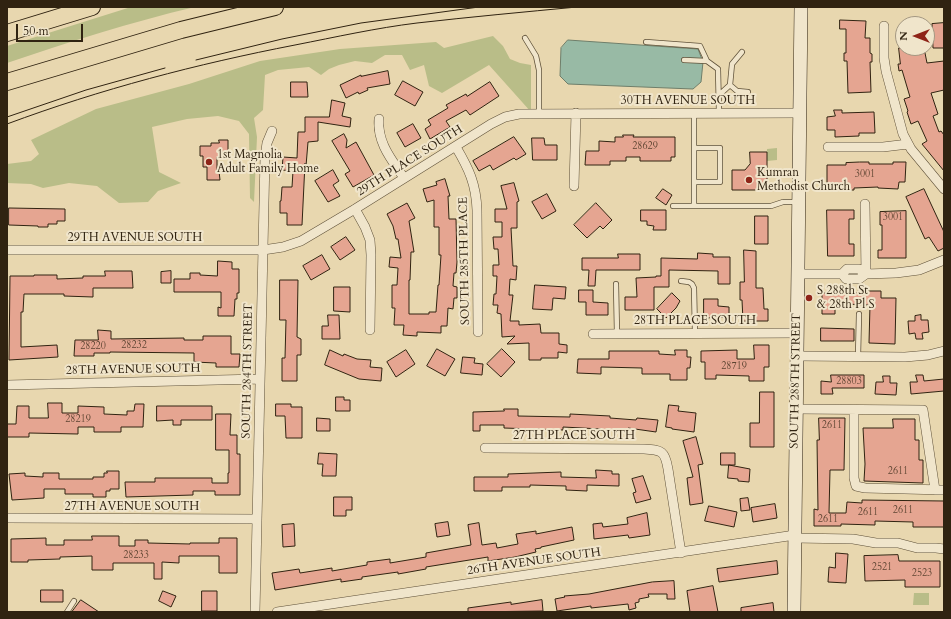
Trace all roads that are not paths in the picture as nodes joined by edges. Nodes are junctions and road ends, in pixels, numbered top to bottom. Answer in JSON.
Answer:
{"nodes":[{"id":1,"x":92,"y":7,"type":"edge"},
{"id":2,"x":275,"y":7,"type":"edge"},
{"id":3,"x":801,"y":7,"type":"edge"},
{"id":4,"x":884,"y":26,"type":"dead end"},
{"id":5,"x":7,"y":33,"type":"edge"},
{"id":6,"x":525,"y":38,"type":"dead end"},
{"id":7,"x":646,"y":42,"type":"dead end"},
{"id":8,"x":742,"y":52,"type":"dead end"},
{"id":9,"x":684,"y":60,"type":"dead end"},
{"id":10,"x":707,"y":61,"type":"junction"},
{"id":11,"x":7,"y":82,"type":"edge"},
{"id":12,"x":730,"y":85,"type":"junction"},
{"id":13,"x":748,"y":92,"type":"dead end"},
{"id":14,"x":719,"y":95,"type":"junction"},
{"id":15,"x":576,"y":113,"type":"junction"},
{"id":16,"x":694,"y":113,"type":"junction"},
{"id":17,"x":719,"y":113,"type":"junction"},
{"id":18,"x":799,"y":113,"type":"junction"},
{"id":19,"x":539,"y":114,"type":"junction"},
{"id":20,"x":379,"y":119,"type":"dead end"},
{"id":21,"x":272,"y":131,"type":"dead end"},
{"id":22,"x":908,"y":144,"type":"junction"},
{"id":23,"x":456,"y":147,"type":"junction"},
{"id":24,"x":828,"y":147,"type":"dead end"},
{"id":25,"x":694,"y":148,"type":"junction"},
{"id":26,"x":404,"y":178,"type":"junction"},
{"id":27,"x":694,"y":182,"type":"junction"},
{"id":28,"x":574,"y":186,"type":"dead end"},
{"id":29,"x":944,"y":189,"type":"edge"},
{"id":30,"x":798,"y":202,"type":"junction"},
{"id":31,"x":865,"y":204,"type":"dead end"},
{"id":32,"x":673,"y":206,"type":"dead end"},
{"id":33,"x":694,"y":206,"type":"junction"},
{"id":34,"x":355,"y":209,"type":"junction"},
{"id":35,"x":7,"y":250,"type":"edge"},
{"id":36,"x":263,"y":250,"type":"junction"},
{"id":37,"x":944,"y":260,"type":"edge"},
{"id":38,"x":798,"y":274,"type":"junction"},
{"id":39,"x":866,"y":274,"type":"junction"},
{"id":40,"x":680,"y":281,"type":"dead end"},
{"id":41,"x":616,"y":284,"type":"dead end"},
{"id":42,"x":859,"y":314,"type":"dead end"},
{"id":43,"x":370,"y":330,"type":"dead end"},
{"id":44,"x":478,"y":332,"type":"dead end"},
{"id":45,"x":695,"y":333,"type":"junction"},
{"id":46,"x":797,"y":333,"type":"junction"},
{"id":47,"x":593,"y":334,"type":"dead end"},
{"id":48,"x":616,"y":334,"type":"junction"},
{"id":49,"x":944,"y":351,"type":"edge"},
{"id":50,"x":797,"y":356,"type":"junction"},
{"id":51,"x":858,"y":357,"type":"junction"},
{"id":52,"x":260,"y":379,"type":"junction"},
{"id":53,"x":7,"y":385,"type":"edge"},
{"id":54,"x":796,"y":409,"type":"junction"},
{"id":55,"x":854,"y":410,"type":"junction"},
{"id":56,"x":485,"y":448,"type":"dead end"},
{"id":57,"x":939,"y":490,"type":"edge"},
{"id":58,"x":7,"y":518,"type":"edge"},
{"id":59,"x":257,"y":519,"type":"junction"},
{"id":60,"x":795,"y":537,"type":"junction"},
{"id":61,"x":944,"y":549,"type":"edge"},
{"id":62,"x":681,"y":553,"type":"junction"},
{"id":63,"x":74,"y":601,"type":"dead end"},
{"id":64,"x":67,"y":612,"type":"edge"},
{"id":65,"x":255,"y":612,"type":"edge"},
{"id":66,"x":277,"y":612,"type":"edge"},
{"id":67,"x":794,"y":612,"type":"edge"}],
"edges":[{"from":1,"to":5,"type":"highway"},
{"from":2,"to":11,"type":"highway"},
{"from":3,"to":18,"type":"main road","name":"SOUTH 288TH STREET"},
{"from":4,"to":22,"type":"street"},
{"from":6,"to":19,"type":"lane"},
{"from":7,"to":10,"type":"lane"},
{"from":8,"to":12,"type":"lane"},
{"from":9,"to":10,"type":"lane"},
{"from":10,"to":14,"type":"lane"},
{"from":12,"to":13,"type":"lane"},
{"from":12,"to":14,"type":"lane"},
{"from":14,"to":17,"type":"lane"},
{"from":15,"to":16,"type":"street","name":"30TH AVENUE SOUTH"},
{"from":15,"to":19,"type":"street","name":"29TH PLACE SOUTH"},
{"from":15,"to":28,"type":"street"},
{"from":16,"to":17,"type":"street","name":"30TH AVENUE SOUTH"},
{"from":16,"to":25,"type":"lane"},
{"from":17,"to":18,"type":"street","name":"30TH AVENUE SOUTH"},
{"from":18,"to":30,"type":"main road","name":"SOUTH 288TH STREET"},
{"from":19,"to":23,"type":"street","name":"29TH PLACE SOUTH"},
{"from":20,"to":26,"type":"street"},
{"from":21,"to":36,"type":"street","name":"SOUTH 284TH STREET"},
{"from":22,"to":24,"type":"street"},
{"from":22,"to":29,"type":"street"},
{"from":23,"to":26,"type":"street","name":"29TH PLACE SOUTH"},
{"from":23,"to":44,"type":"street","name":"SOUTH 285TH PLACE"},
{"from":25,"to":27,"type":"lane"},
{"from":25,"to":27,"type":"lane"},
{"from":26,"to":34,"type":"street","name":"29TH PLACE SOUTH"},
{"from":27,"to":33,"type":"lane"},
{"from":30,"to":33,"type":"lane"},
{"from":30,"to":38,"type":"main road","name":"SOUTH 288TH STREET"},
{"from":31,"to":39,"type":"street"},
{"from":32,"to":33,"type":"lane"},
{"from":34,"to":36,"type":"street","name":"29TH PLACE SOUTH"},
{"from":34,"to":43,"type":"street"},
{"from":35,"to":36,"type":"street","name":"29TH AVENUE SOUTH"},
{"from":36,"to":52,"type":"street","name":"SOUTH 284TH STREET"},
{"from":37,"to":39,"type":"street"},
{"from":38,"to":39,"type":"street"},
{"from":38,"to":46,"type":"main road","name":"SOUTH 288TH STREET"},
{"from":40,"to":45,"type":"lane"},
{"from":41,"to":48,"type":"lane"},
{"from":42,"to":51,"type":"lane"},
{"from":45,"to":46,"type":"street","name":"28TH PLACE SOUTH"},
{"from":45,"to":48,"type":"street","name":"28TH PLACE SOUTH"},
{"from":46,"to":50,"type":"main road","name":"SOUTH 288TH STREET"},
{"from":47,"to":48,"type":"street","name":"28TH PLACE SOUTH"},
{"from":49,"to":51,"type":"street"},
{"from":50,"to":51,"type":"street"},
{"from":50,"to":54,"type":"main road","name":"SOUTH 288TH STREET"},
{"from":52,"to":53,"type":"street","name":"28TH AVENUE SOUTH"},
{"from":52,"to":59,"type":"street","name":"SOUTH 284TH STREET"},
{"from":54,"to":55,"type":"street"},
{"from":54,"to":60,"type":"main road","name":"SOUTH 288TH STREET"},
{"from":55,"to":57,"type":"street"},
{"from":55,"to":57,"type":"street"},
{"from":56,"to":62,"type":"street","name":"27TH PLACE SOUTH"},
{"from":58,"to":59,"type":"street","name":"27TH AVENUE SOUTH"},
{"from":59,"to":65,"type":"street","name":"SOUTH 284TH STREET"},
{"from":60,"to":61,"type":"street","name":"26TH AVENUE SOUTH"},
{"from":60,"to":62,"type":"street","name":"26TH AVENUE SOUTH"},
{"from":60,"to":67,"type":"main road","name":"SOUTH 288TH STREET"},
{"from":62,"to":66,"type":"street","name":"26TH AVENUE SOUTH"},
{"from":63,"to":64,"type":"lane"}]}
